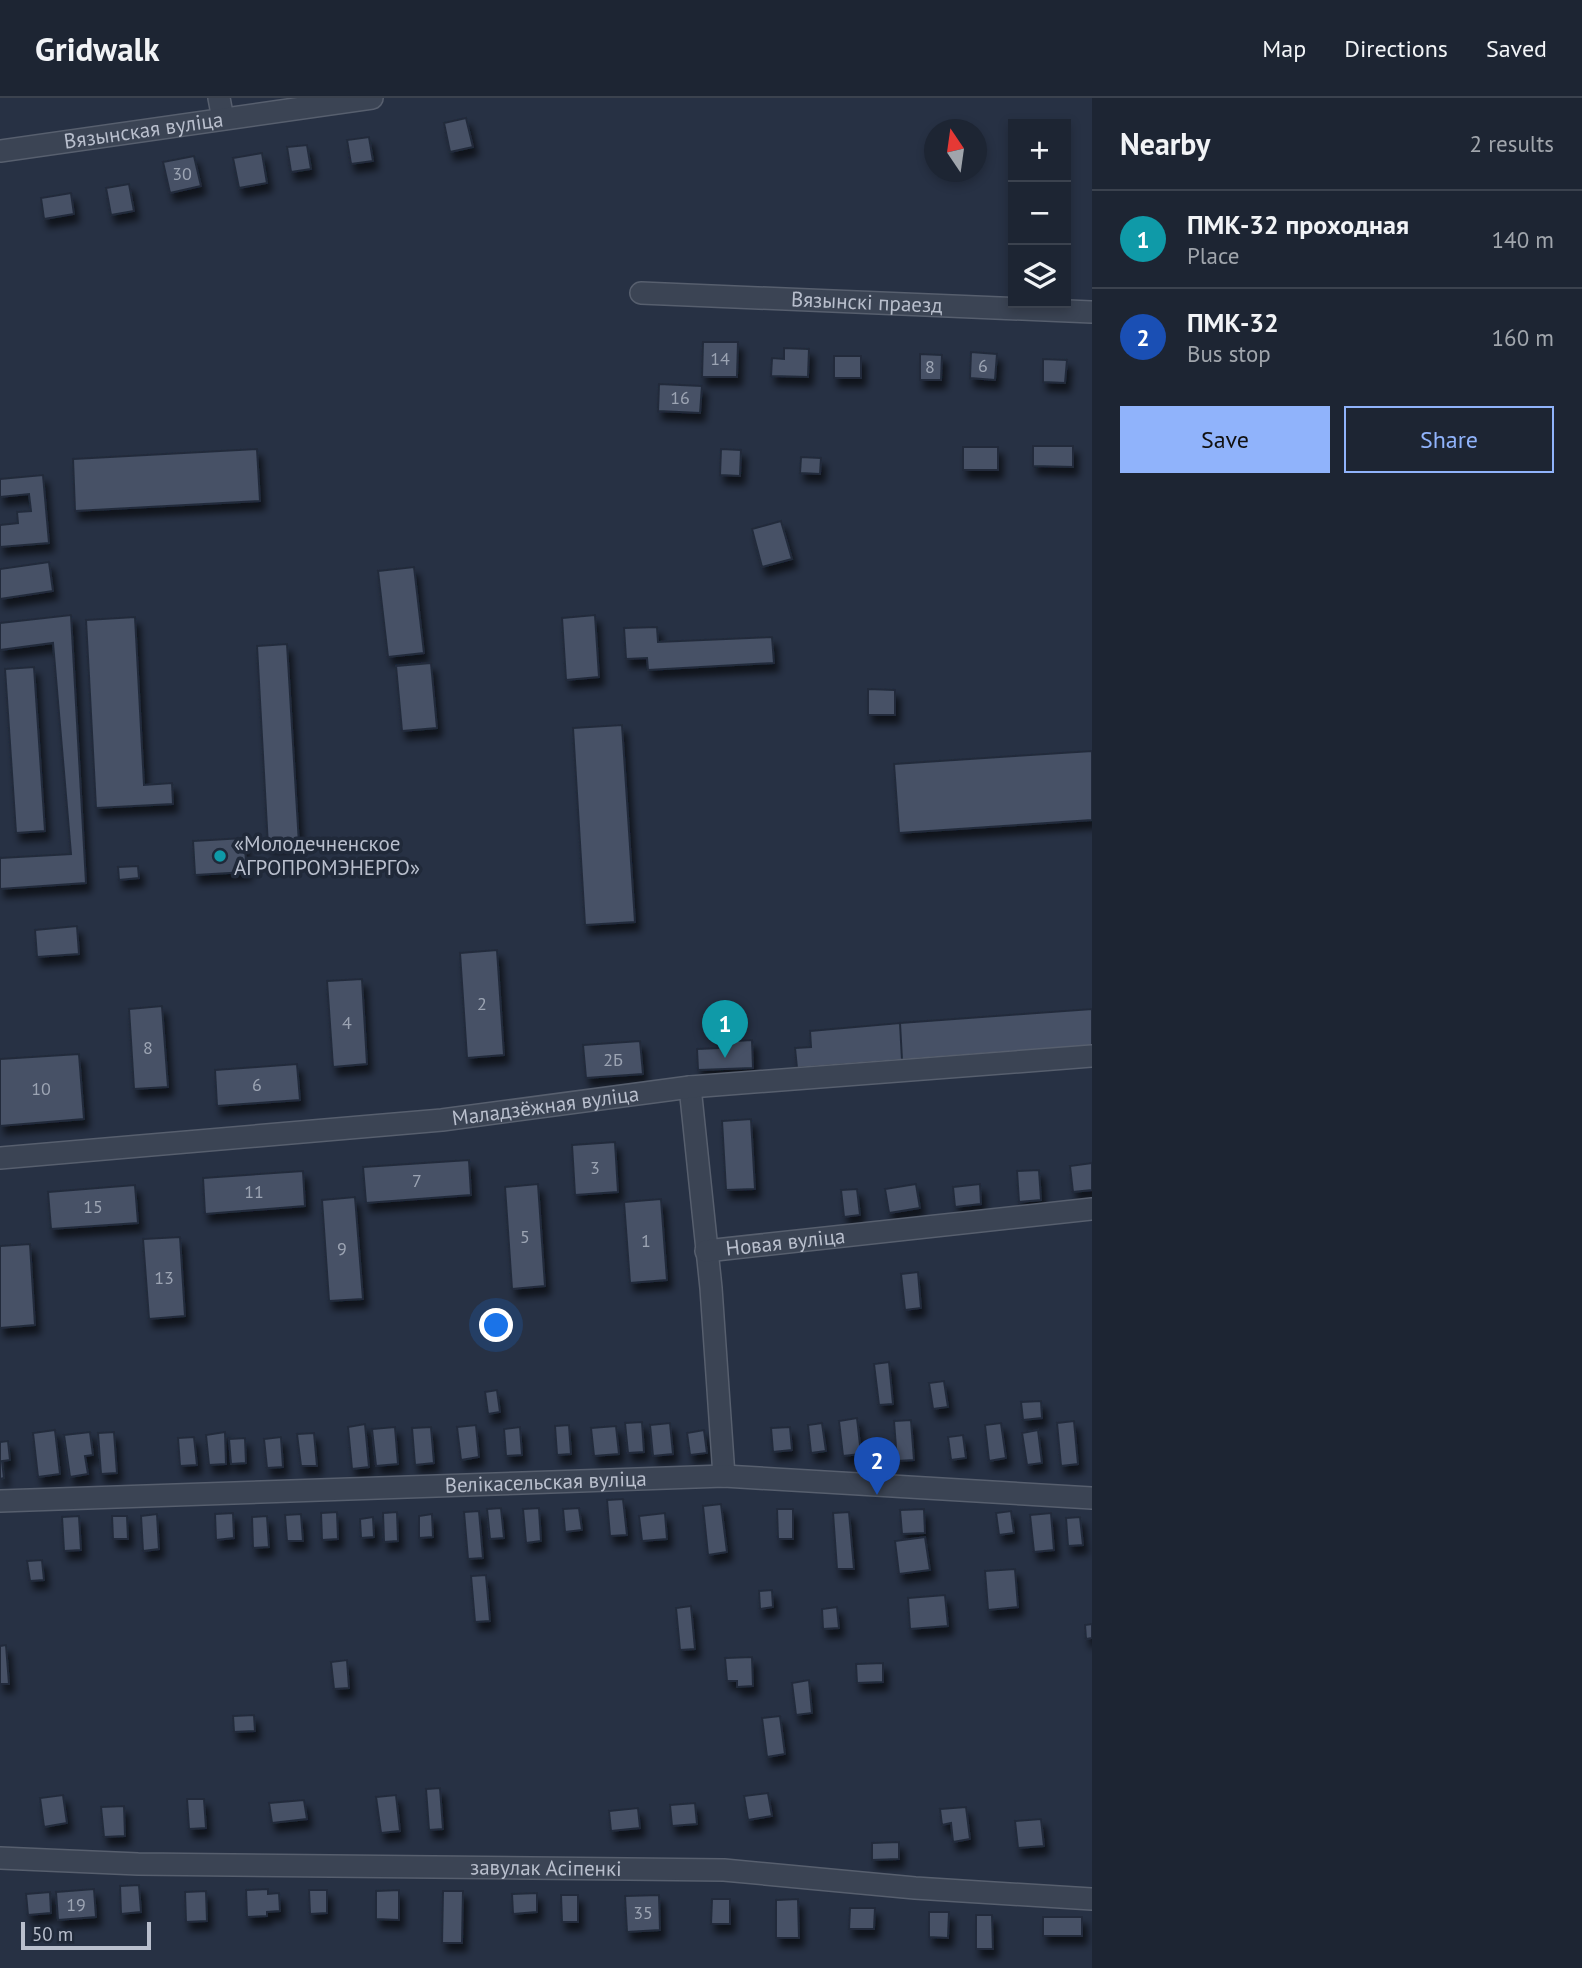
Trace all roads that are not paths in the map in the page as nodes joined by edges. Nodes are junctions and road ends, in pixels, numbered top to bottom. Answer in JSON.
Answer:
{"nodes":[{"id":1,"x":372,"y":98,"type":"edge"},
{"id":2,"x":221,"y":108,"type":"edge"},
{"id":3,"x":0,"y":150,"type":"edge"},
{"id":4,"x":641,"y":293,"type":"dead end"},
{"id":5,"x":1092,"y":312,"type":"edge"},
{"id":6,"x":1092,"y":1056,"type":"edge"},
{"id":7,"x":690,"y":1087,"type":"junction"},
{"id":8,"x":0,"y":1158,"type":"edge"},
{"id":9,"x":1092,"y":1209,"type":"edge"},
{"id":10,"x":706,"y":1251,"type":"junction"},
{"id":11,"x":724,"y":1476,"type":"junction"},
{"id":12,"x":1092,"y":1498,"type":"edge"},
{"id":13,"x":0,"y":1501,"type":"edge"},
{"id":14,"x":0,"y":1858,"type":"edge"},
{"id":15,"x":1092,"y":1899,"type":"edge"}],
"edges":[{"from":1,"to":2,"type":"street","name":"Вязынская вуліца"},
{"from":2,"to":3,"type":"street","name":"Вязынская вуліца"},
{"from":4,"to":5,"type":"street","name":"Вязынскі праезд"},
{"from":6,"to":7,"type":"street","name":"Маладзёжная вуліца"},
{"from":7,"to":8,"type":"street","name":"Маладзёжная вуліца"},
{"from":7,"to":10,"type":"street"},
{"from":9,"to":10,"type":"street","name":"Новая вуліца"},
{"from":10,"to":11,"type":"street","name":"Новая вуліца"},
{"from":11,"to":12,"type":"street","name":"Велікасельская вуліца"},
{"from":11,"to":13,"type":"street","name":"Велікасельская вуліца"},
{"from":14,"to":15,"type":"street","name":"завулак Асіпенкі"}]}
